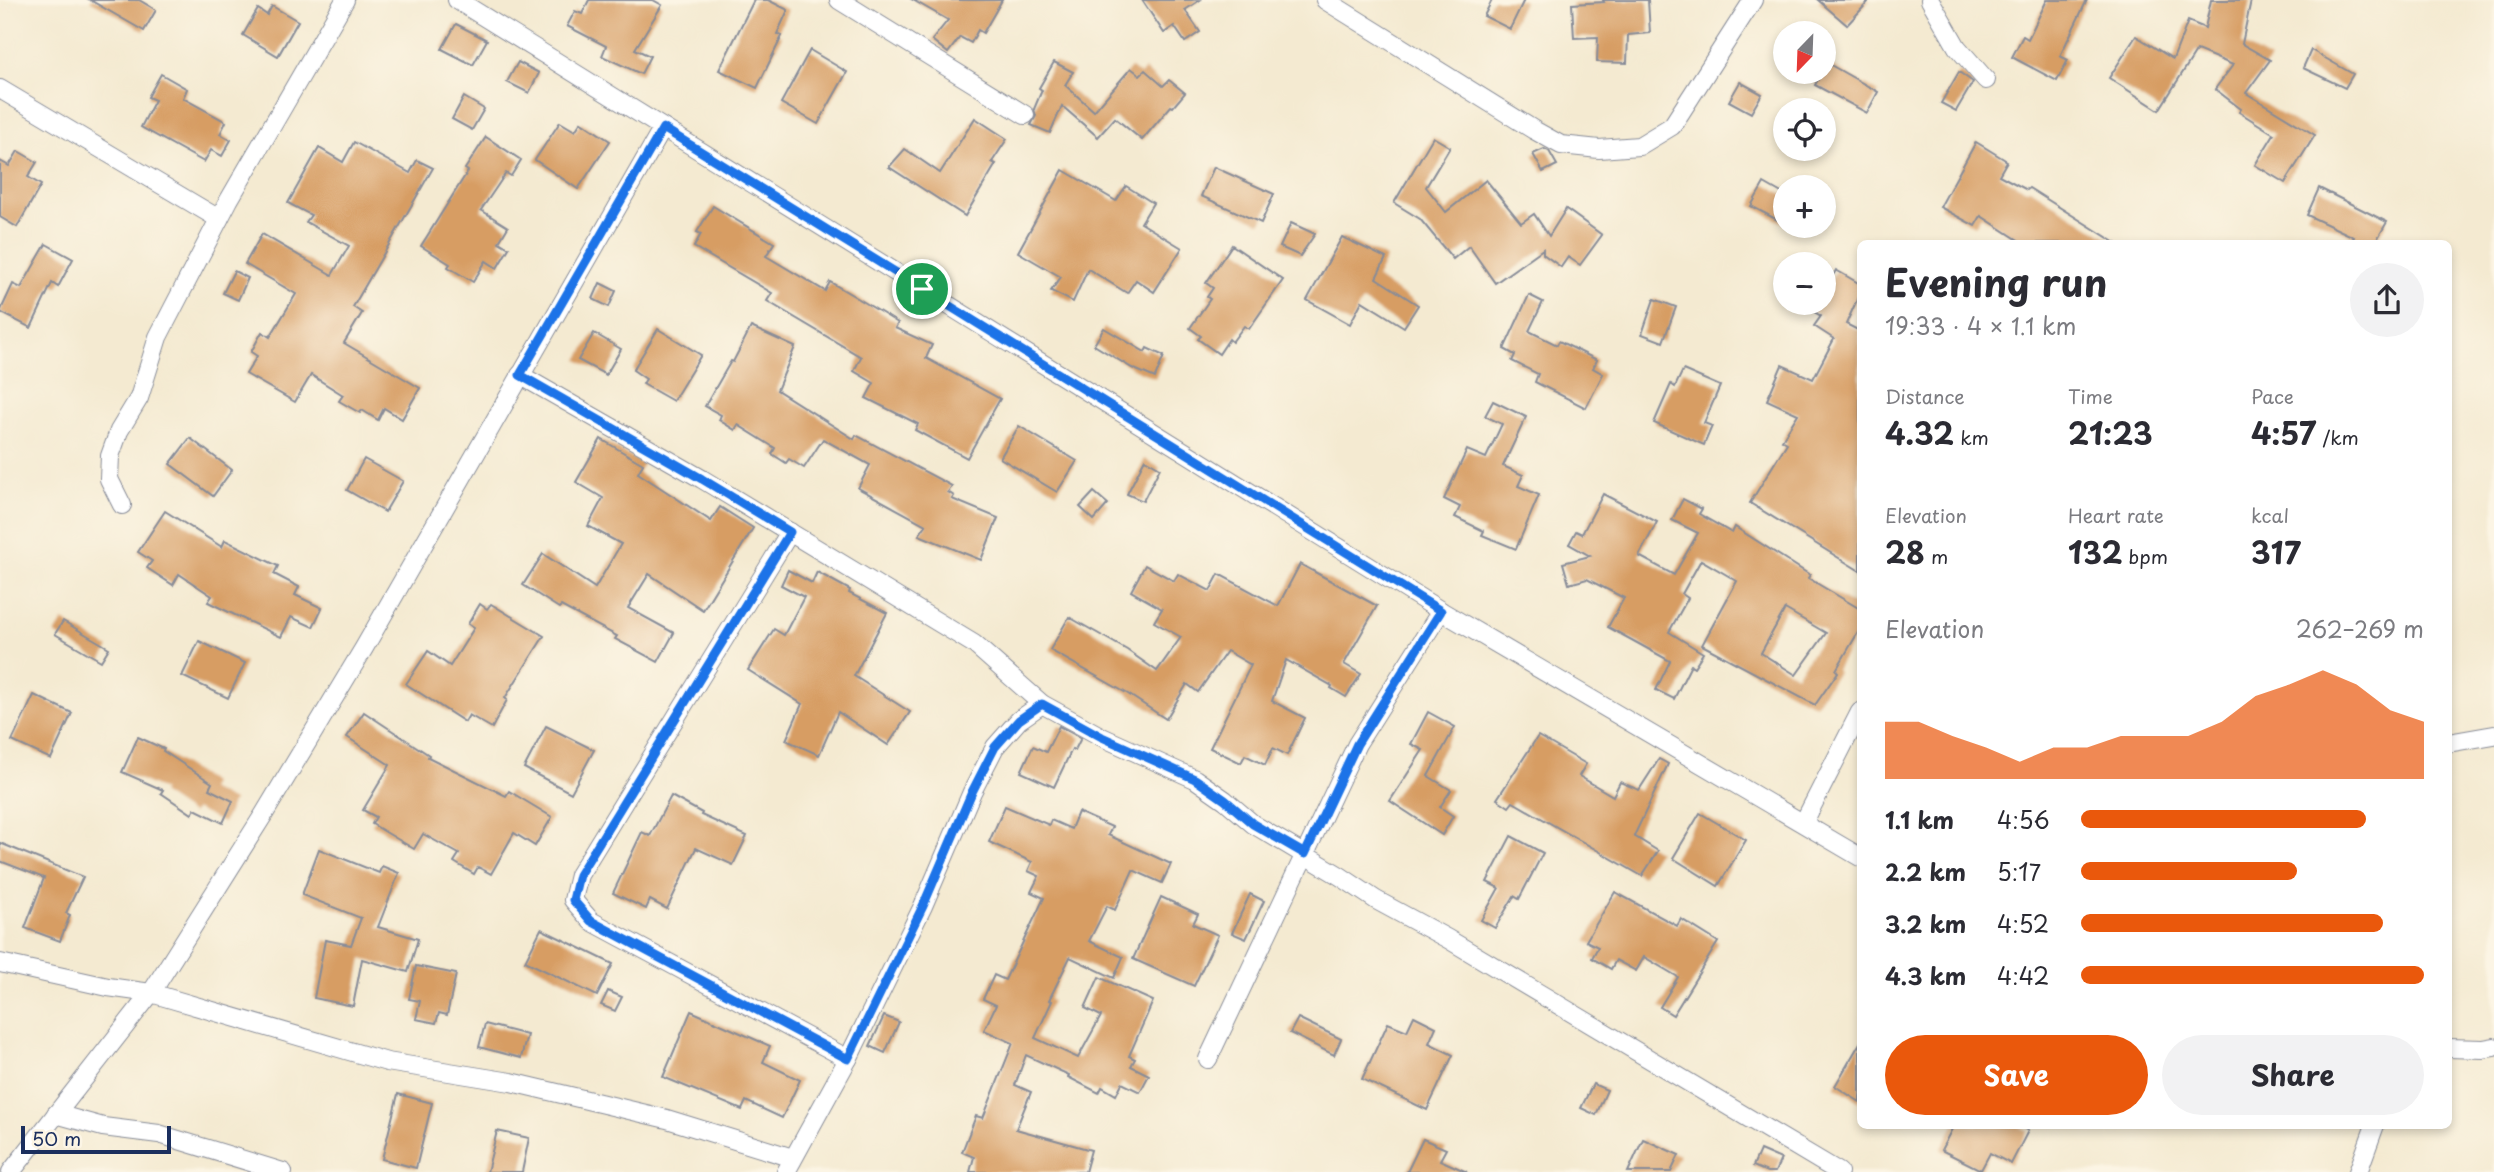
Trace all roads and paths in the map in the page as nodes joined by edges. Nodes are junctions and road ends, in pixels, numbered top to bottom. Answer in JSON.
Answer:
{"nodes":[{"id":1,"x":345,"y":0,"type":"edge"},
{"id":2,"x":457,"y":0,"type":"edge"},
{"id":3,"x":1325,"y":0,"type":"edge"},
{"id":4,"x":1753,"y":0,"type":"edge"},
{"id":5,"x":1930,"y":0,"type":"edge"},
{"id":6,"x":850,"y":3,"type":"edge"},
{"id":7,"x":1986,"y":80,"type":"dead end"},
{"id":8,"x":0,"y":89,"type":"edge"},
{"id":9,"x":1025,"y":115,"type":"dead end"},
{"id":10,"x":663,"y":128,"type":"junction"},
{"id":11,"x":219,"y":219,"type":"junction"},
{"id":12,"x":520,"y":375,"type":"junction"},
{"id":13,"x":122,"y":505,"type":"dead end"},
{"id":14,"x":790,"y":532,"type":"junction"},
{"id":15,"x":1441,"y":611,"type":"junction"},
{"id":16,"x":1042,"y":704,"type":"junction"},
{"id":17,"x":1857,"y":718,"type":"edge"},
{"id":18,"x":2494,"y":735,"type":"edge"},
{"id":19,"x":2452,"y":742,"type":"edge"},
{"id":20,"x":1804,"y":822,"type":"junction"},
{"id":21,"x":1305,"y":854,"type":"junction"},
{"id":22,"x":1857,"y":855,"type":"edge"},
{"id":23,"x":0,"y":963,"type":"edge"},
{"id":24,"x":151,"y":993,"type":"junction"},
{"id":25,"x":2494,"y":1047,"type":"edge"},
{"id":26,"x":2452,"y":1048,"type":"edge"},
{"id":27,"x":848,"y":1059,"type":"junction"},
{"id":28,"x":1208,"y":1059,"type":"dead end"},
{"id":29,"x":56,"y":1114,"type":"junction"},
{"id":30,"x":2374,"y":1129,"type":"edge"},
{"id":31,"x":789,"y":1165,"type":"edge"},
{"id":32,"x":21,"y":1168,"type":"edge"},
{"id":33,"x":283,"y":1172,"type":"edge"},
{"id":34,"x":1839,"y":1172,"type":"edge"},
{"id":35,"x":2358,"y":1172,"type":"edge"}],
"edges":[{"from":1,"to":11,"type":"street"},
{"from":2,"to":10,"type":"street"},
{"from":3,"to":4,"type":"street"},
{"from":5,"to":7,"type":"street"},
{"from":6,"to":9,"type":"street"},
{"from":8,"to":11,"type":"street"},
{"from":10,"to":12,"type":"street"},
{"from":10,"to":15,"type":"street"},
{"from":11,"to":13,"type":"street"},
{"from":12,"to":14,"type":"street"},
{"from":12,"to":24,"type":"street"},
{"from":14,"to":16,"type":"street"},
{"from":14,"to":27,"type":"street"},
{"from":15,"to":20,"type":"street"},
{"from":15,"to":21,"type":"street"},
{"from":16,"to":21,"type":"street"},
{"from":16,"to":27,"type":"street"},
{"from":17,"to":20,"type":"street"},
{"from":18,"to":19,"type":"street"},
{"from":20,"to":22,"type":"street"},
{"from":21,"to":28,"type":"street"},
{"from":21,"to":34,"type":"street"},
{"from":23,"to":24,"type":"street"},
{"from":24,"to":29,"type":"street"},
{"from":24,"to":31,"type":"street"},
{"from":25,"to":26,"type":"street"},
{"from":27,"to":31,"type":"street"},
{"from":29,"to":32,"type":"street"},
{"from":29,"to":33,"type":"street"},
{"from":30,"to":35,"type":"street"}]}
